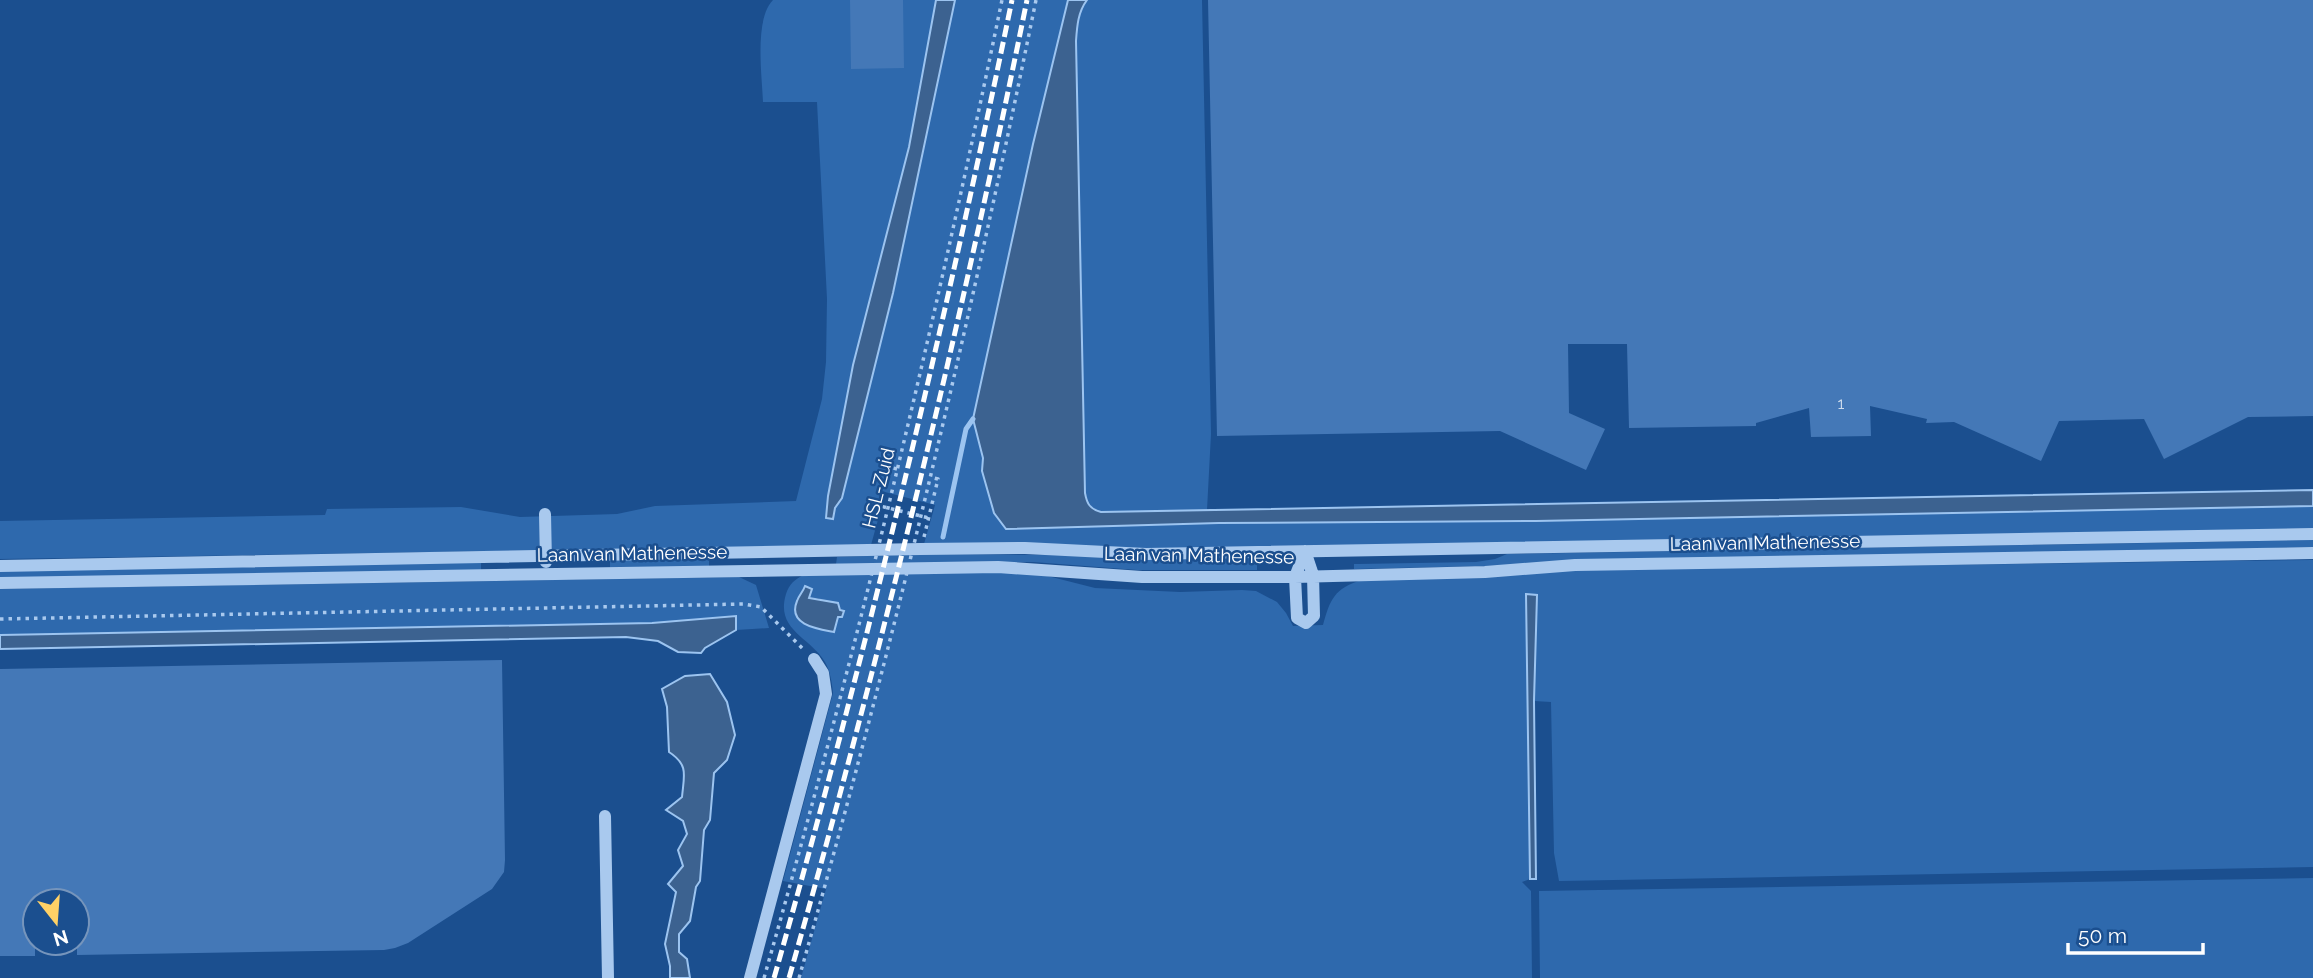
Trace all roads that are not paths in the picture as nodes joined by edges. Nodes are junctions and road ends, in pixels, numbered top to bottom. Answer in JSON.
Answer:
{"nodes":[{"id":1,"x":545,"y":514,"type":"dead end"},
{"id":2,"x":2313,"y":534,"type":"edge"},
{"id":3,"x":1305,"y":551,"type":"junction"},
{"id":4,"x":2313,"y":553,"type":"edge"},
{"id":5,"x":546,"y":556,"type":"junction"},
{"id":6,"x":0,"y":566,"type":"edge"},
{"id":7,"x":546,"y":574,"type":"junction"},
{"id":8,"x":1313,"y":575,"type":"junction"},
{"id":9,"x":1295,"y":577,"type":"junction"},
{"id":10,"x":0,"y":583,"type":"edge"},
{"id":11,"x":814,"y":659,"type":"road end"},
{"id":12,"x":605,"y":816,"type":"dead end"},
{"id":13,"x":608,"y":978,"type":"edge"},
{"id":14,"x":750,"y":978,"type":"edge"}],
"edges":[{"from":1,"to":5,"type":"street"},
{"from":2,"to":3,"type":"street","name":"Laan van Mathenesse"},
{"from":3,"to":5,"type":"street","name":"Laan van Mathenesse"},
{"from":3,"to":8,"type":"street"},
{"from":3,"to":9,"type":"street"},
{"from":4,"to":8,"type":"street","name":"Laan van Mathenesse"},
{"from":5,"to":6,"type":"street","name":"Laan van Mathenesse"},
{"from":5,"to":7,"type":"street"},
{"from":7,"to":9,"type":"street","name":"Laan van Mathenesse"},
{"from":7,"to":10,"type":"street","name":"Laan van Mathenesse"},
{"from":8,"to":9,"type":"street","name":"Laan van Mathenesse"},
{"from":8,"to":9,"type":"street"},
{"from":11,"to":14,"type":"street"},
{"from":12,"to":13,"type":"street"}]}
